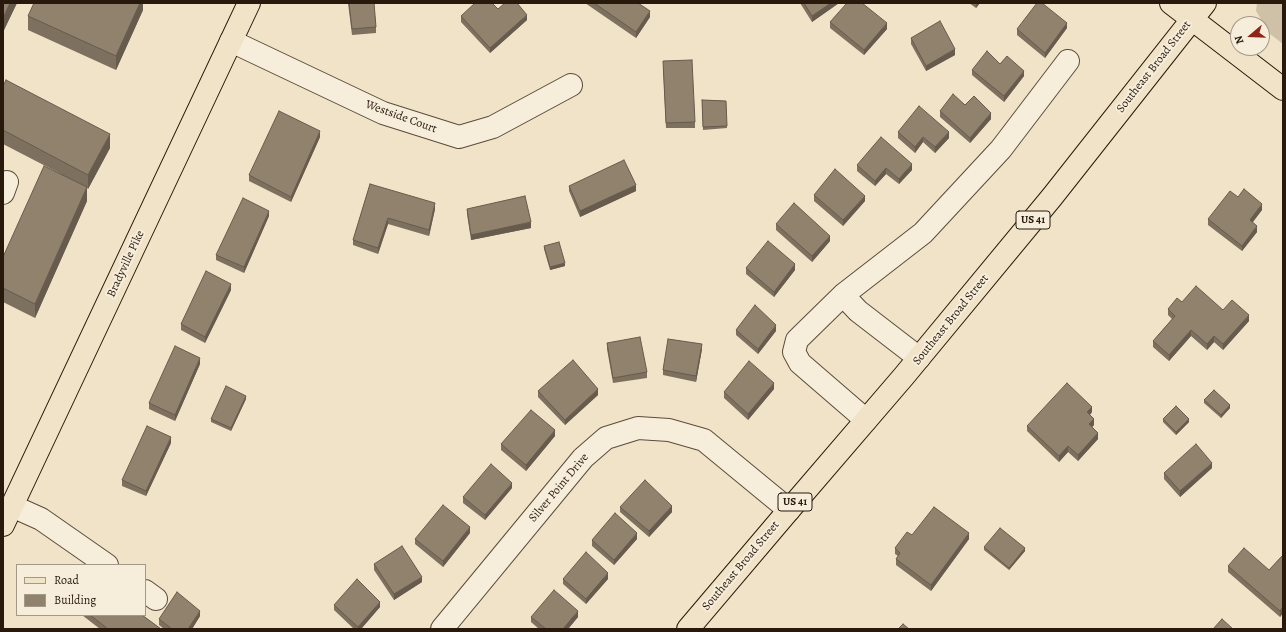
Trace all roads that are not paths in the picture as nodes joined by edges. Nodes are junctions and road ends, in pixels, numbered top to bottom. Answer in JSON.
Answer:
{"nodes":[{"id":1,"x":249,"y":3,"type":"edge"},
{"id":2,"x":1171,"y":3,"type":"edge"},
{"id":3,"x":1198,"y":11,"type":"edge"},
{"id":4,"x":231,"y":42,"type":"junction"},
{"id":5,"x":1068,"y":61,"type":"dead end"},
{"id":6,"x":571,"y":85,"type":"dead end"},
{"id":7,"x":1283,"y":89,"type":"edge"},
{"id":8,"x":843,"y":295,"type":"junction"},
{"id":9,"x":919,"y":358,"type":"junction"},
{"id":10,"x":866,"y":420,"type":"junction"},
{"id":11,"x":789,"y":510,"type":"junction"},
{"id":12,"x":8,"y":515,"type":"edge"},
{"id":13,"x":106,"y":564,"type":"edge"},
{"id":14,"x":442,"y":629,"type":"edge"},
{"id":15,"x":688,"y":629,"type":"edge"}],
"edges":[{"from":1,"to":4,"type":"main road","name":"Bradyville Pike"},
{"from":2,"to":3,"type":"main road"},
{"from":3,"to":7,"type":"main road"},
{"from":3,"to":9,"type":"main road","name":"Southeast Broad Street","number":"US 41"},
{"from":4,"to":6,"type":"street","name":"Westside Court"},
{"from":4,"to":12,"type":"main road","name":"Bradyville Pike"},
{"from":5,"to":8,"type":"street"},
{"from":8,"to":9,"type":"street"},
{"from":8,"to":10,"type":"street"},
{"from":9,"to":10,"type":"main road","name":"Southeast Broad Street","number":"US 41"},
{"from":10,"to":11,"type":"main road","name":"Southeast Broad Street","number":"US 41"},
{"from":11,"to":14,"type":"street","name":"Silver Point Drive"},
{"from":11,"to":15,"type":"main road","name":"Southeast Broad Street","number":"US 41"},
{"from":12,"to":13,"type":"street"}]}
